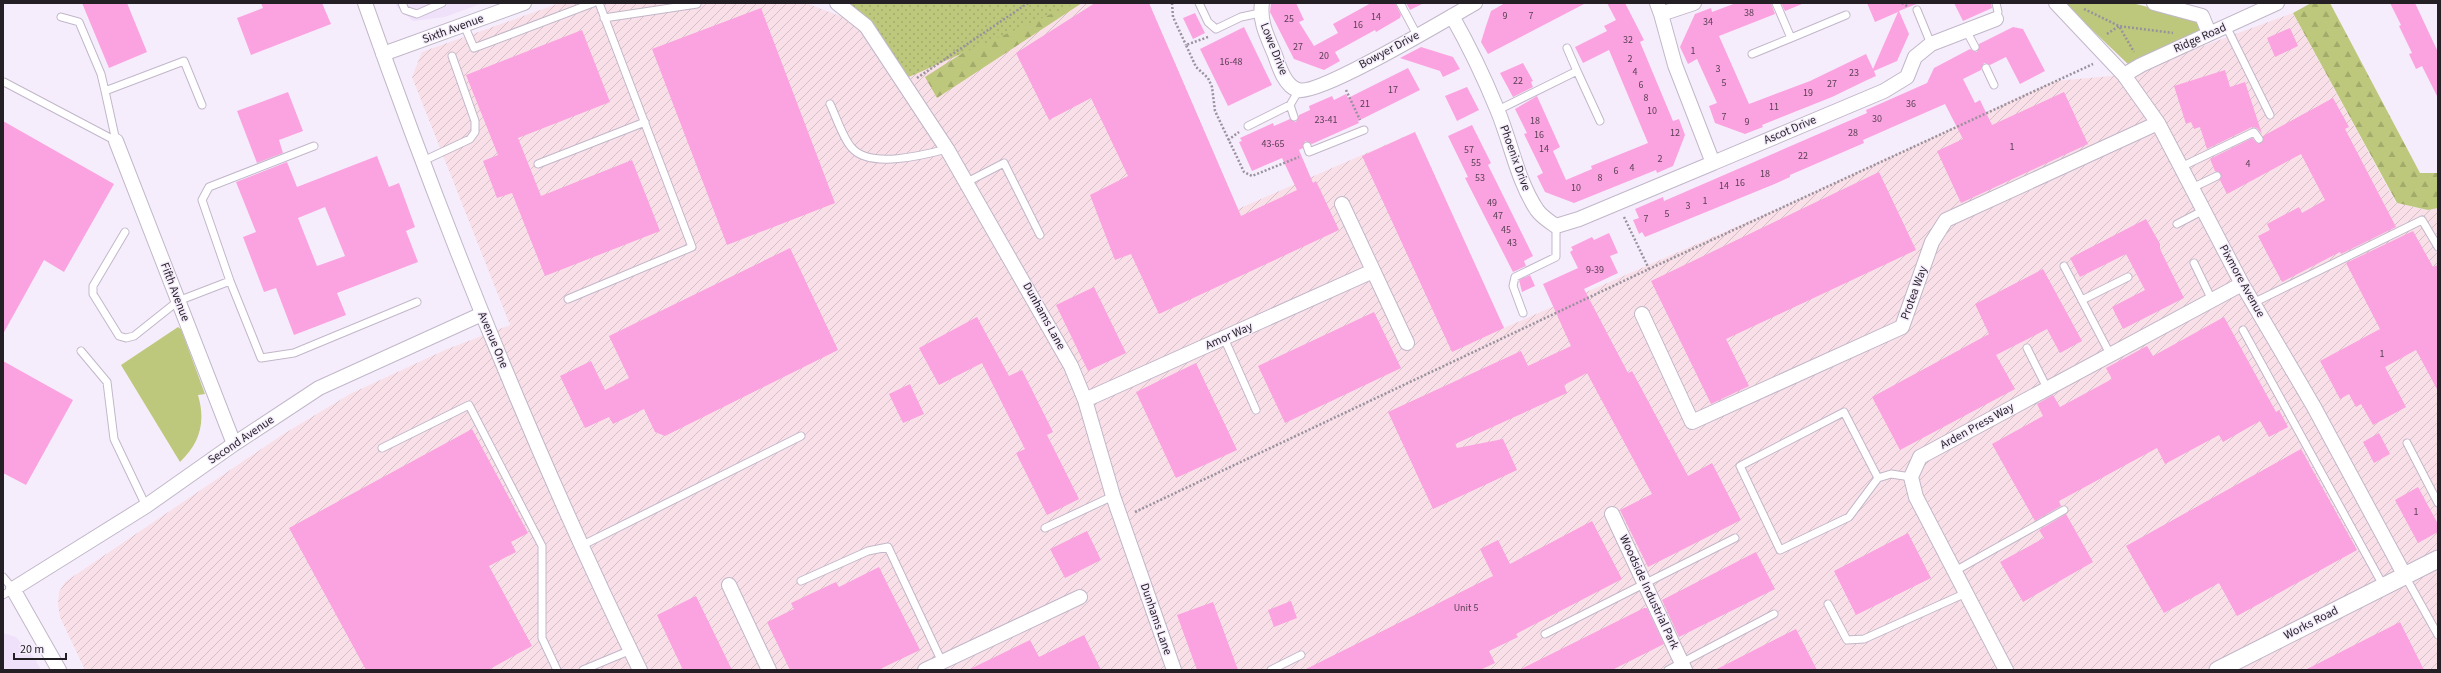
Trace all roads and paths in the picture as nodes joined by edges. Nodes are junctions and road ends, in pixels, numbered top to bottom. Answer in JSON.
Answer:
{"nodes":[{"id":1,"x":365,"y":3,"type":"edge"},
{"id":2,"x":402,"y":3,"type":"edge"},
{"id":3,"x":442,"y":3,"type":"edge"},
{"id":4,"x":524,"y":3,"type":"edge"},
{"id":5,"x":593,"y":3,"type":"edge"},
{"id":6,"x":599,"y":3,"type":"edge"},
{"id":7,"x":837,"y":3,"type":"edge"},
{"id":8,"x":1028,"y":3,"type":"edge"},
{"id":9,"x":1172,"y":3,"type":"edge"},
{"id":10,"x":1199,"y":3,"type":"edge"},
{"id":11,"x":1400,"y":3,"type":"edge"},
{"id":12,"x":1476,"y":3,"type":"edge"},
{"id":13,"x":1694,"y":3,"type":"edge"},
{"id":14,"x":1776,"y":3,"type":"edge"},
{"id":15,"x":1996,"y":3,"type":"edge"},
{"id":16,"x":2056,"y":3,"type":"edge"},
{"id":17,"x":2154,"y":3,"type":"edge"},
{"id":18,"x":2277,"y":3,"type":"edge"},
{"id":19,"x":697,"y":4,"type":"edge"},
{"id":20,"x":2079,"y":6,"type":"dead end"},
{"id":21,"x":1261,"y":8,"type":"edge"},
{"id":22,"x":1659,"y":9,"type":"edge"},
{"id":23,"x":1917,"y":10,"type":"dead end"},
{"id":24,"x":1846,"y":15,"type":"dead end"},
{"id":25,"x":1452,"y":16,"type":"junction"},
{"id":26,"x":61,"y":17,"type":"dead end"},
{"id":27,"x":604,"y":18,"type":"junction"},
{"id":28,"x":1996,"y":19,"type":"joint"},
{"id":29,"x":464,"y":25,"type":"junction"},
{"id":30,"x":2119,"y":26,"type":"junction"},
{"id":31,"x":2226,"y":26,"type":"junction"},
{"id":32,"x":1216,"y":29,"type":"junction"},
{"id":33,"x":1967,"y":32,"type":"junction"},
{"id":34,"x":2175,"y":33,"type":"dead end"},
{"id":35,"x":2209,"y":34,"type":"junction"},
{"id":36,"x":1417,"y":35,"type":"junction"},
{"id":37,"x":1792,"y":38,"type":"junction"},
{"id":38,"x":2094,"y":42,"type":"junction"},
{"id":39,"x":1931,"y":44,"type":"junction"},
{"id":40,"x":1186,"y":45,"type":"junction"},
{"id":41,"x":1975,"y":47,"type":"dead end"},
{"id":42,"x":1567,"y":48,"type":"dead end"},
{"id":43,"x":383,"y":54,"type":"junction"},
{"id":44,"x":1752,"y":54,"type":"dead end"},
{"id":45,"x":452,"y":56,"type":"dead end"},
{"id":46,"x":2108,"y":57,"type":"junction"},
{"id":47,"x":2141,"y":64,"type":"junction"},
{"id":48,"x":1986,"y":68,"type":"dead end"},
{"id":49,"x":1577,"y":71,"type":"junction"},
{"id":50,"x":2124,"y":75,"type":"junction"},
{"id":51,"x":1340,"y":76,"type":"junction"},
{"id":52,"x":4,"y":82,"type":"dead end"},
{"id":53,"x":1994,"y":85,"type":"dead end"},
{"id":54,"x":906,"y":86,"type":"junction"},
{"id":55,"x":1298,"y":90,"type":"junction"},
{"id":56,"x":105,"y":91,"type":"junction"},
{"id":57,"x":830,"y":104,"type":"dead end"},
{"id":58,"x":1290,"y":104,"type":"junction"},
{"id":59,"x":202,"y":105,"type":"dead end"},
{"id":60,"x":1498,"y":110,"type":"junction"},
{"id":61,"x":2270,"y":115,"type":"dead end"},
{"id":62,"x":1294,"y":117,"type":"dead end"},
{"id":63,"x":1600,"y":121,"type":"dead end"},
{"id":64,"x":644,"y":122,"type":"junction"},
{"id":65,"x":2158,"y":123,"type":"junction"},
{"id":66,"x":1248,"y":126,"type":"dead end"},
{"id":67,"x":1364,"y":130,"type":"joint"},
{"id":68,"x":2259,"y":139,"type":"dead end"},
{"id":69,"x":116,"y":141,"type":"junction"},
{"id":70,"x":314,"y":146,"type":"dead end"},
{"id":71,"x":947,"y":149,"type":"junction"},
{"id":72,"x":1308,"y":149,"type":"joint"},
{"id":73,"x":424,"y":161,"type":"junction"},
{"id":74,"x":1713,"y":163,"type":"junction"},
{"id":75,"x":538,"y":164,"type":"dead end"},
{"id":76,"x":2181,"y":168,"type":"junction"},
{"id":77,"x":2217,"y":176,"type":"dead end"},
{"id":78,"x":967,"y":182,"type":"junction"},
{"id":79,"x":2192,"y":188,"type":"junction"},
{"id":80,"x":1617,"y":203,"type":"junction"},
{"id":81,"x":1342,"y":204,"type":"dead end"},
{"id":82,"x":2204,"y":210,"type":"junction"},
{"id":83,"x":2176,"y":224,"type":"dead end"},
{"id":84,"x":1556,"y":226,"type":"junction"},
{"id":85,"x":125,"y":232,"type":"dead end"},
{"id":86,"x":1040,"y":235,"type":"dead end"},
{"id":87,"x":2438,"y":247,"type":"edge"},
{"id":88,"x":2194,"y":263,"type":"dead end"},
{"id":89,"x":2064,"y":266,"type":"dead end"},
{"id":90,"x":1649,"y":269,"type":"junction"},
{"id":91,"x":1373,"y":271,"type":"junction"},
{"id":92,"x":2128,"y":277,"type":"dead end"},
{"id":93,"x":230,"y":281,"type":"junction"},
{"id":94,"x":2242,"y":284,"type":"junction"},
{"id":95,"x":568,"y":299,"type":"dead end"},
{"id":96,"x":2082,"y":300,"type":"junction"},
{"id":97,"x":2212,"y":300,"type":"junction"},
{"id":98,"x":178,"y":301,"type":"junction"},
{"id":99,"x":417,"y":302,"type":"dead end"},
{"id":100,"x":2253,"y":302,"type":"junction"},
{"id":101,"x":1523,"y":313,"type":"dead end"},
{"id":102,"x":482,"y":314,"type":"junction"},
{"id":103,"x":1642,"y":314,"type":"dead end"},
{"id":104,"x":2243,"y":330,"type":"dead end"},
{"id":105,"x":1224,"y":338,"type":"junction"},
{"id":106,"x":1407,"y":343,"type":"dead end"},
{"id":107,"x":2027,"y":348,"type":"dead end"},
{"id":108,"x":81,"y":351,"type":"dead end"},
{"id":109,"x":2110,"y":354,"type":"junction"},
{"id":110,"x":2047,"y":388,"type":"junction"},
{"id":111,"x":1085,"y":400,"type":"junction"},
{"id":112,"x":1256,"y":410,"type":"dead end"},
{"id":113,"x":801,"y":436,"type":"dead end"},
{"id":114,"x":234,"y":444,"type":"junction"},
{"id":115,"x":2407,"y":444,"type":"dead end"},
{"id":116,"x":382,"y":448,"type":"dead end"},
{"id":117,"x":1911,"y":477,"type":"junction"},
{"id":118,"x":1878,"y":478,"type":"junction"},
{"id":119,"x":1113,"y":496,"type":"junction"},
{"id":120,"x":2438,"y":503,"type":"edge"},
{"id":121,"x":1151,"y":504,"type":"dead end"},
{"id":122,"x":146,"y":506,"type":"junction"},
{"id":123,"x":2064,"y":510,"type":"dead end"},
{"id":124,"x":1612,"y":514,"type":"dead end"},
{"id":125,"x":1045,"y":528,"type":"dead end"},
{"id":126,"x":1735,"y":538,"type":"dead end"},
{"id":127,"x":581,"y":546,"type":"junction"},
{"id":128,"x":2438,"y":559,"type":"edge"},
{"id":129,"x":1954,"y":571,"type":"junction"},
{"id":130,"x":2405,"y":576,"type":"junction"},
{"id":131,"x":3,"y":577,"type":"edge"},
{"id":132,"x":801,"y":581,"type":"dead end"},
{"id":133,"x":1645,"y":584,"type":"junction"},
{"id":134,"x":730,"y":586,"type":"dead end"},
{"id":135,"x":2384,"y":587,"type":"junction"},
{"id":136,"x":8,"y":592,"type":"edge"},
{"id":137,"x":1966,"y":593,"type":"junction"},
{"id":138,"x":1080,"y":597,"type":"dead end"},
{"id":139,"x":1828,"y":604,"type":"dead end"},
{"id":140,"x":1774,"y":614,"type":"dead end"},
{"id":141,"x":1545,"y":634,"type":"dead end"},
{"id":142,"x":2438,"y":635,"type":"edge"},
{"id":143,"x":631,"y":650,"type":"junction"},
{"id":144,"x":1301,"y":655,"type":"dead end"},
{"id":145,"x":942,"y":662,"type":"junction"},
{"id":146,"x":1683,"y":667,"type":"edge"},
{"id":147,"x":59,"y":670,"type":"edge"},
{"id":148,"x":557,"y":670,"type":"edge"},
{"id":149,"x":583,"y":670,"type":"edge"},
{"id":150,"x":640,"y":670,"type":"edge"},
{"id":151,"x":769,"y":670,"type":"edge"},
{"id":152,"x":925,"y":670,"type":"edge"},
{"id":153,"x":1174,"y":670,"type":"edge"},
{"id":154,"x":1271,"y":670,"type":"edge"},
{"id":155,"x":1668,"y":670,"type":"edge"},
{"id":156,"x":2006,"y":670,"type":"edge"},
{"id":157,"x":2218,"y":670,"type":"edge"}],
"edges":[{"from":1,"to":43,"type":"street","name":"Avenue One"},
{"from":2,"to":3,"type":"lane"},
{"from":4,"to":29,"type":"street","name":"Sixth Avenue"},
{"from":5,"to":29,"type":"lane"},
{"from":6,"to":27,"type":"lane"},
{"from":7,"to":54,"type":"street","name":"Dunhams Lane"},
{"from":8,"to":54,"type":"path"},
{"from":9,"to":40,"type":"path"},
{"from":10,"to":32,"type":"lane"},
{"from":11,"to":36,"type":"lane"},
{"from":12,"to":25,"type":"street","name":"Bowyer Drive"},
{"from":13,"to":22,"type":"street"},
{"from":14,"to":37,"type":"lane"},
{"from":15,"to":28,"type":"lane"},
{"from":16,"to":38,"type":"street","name":"Pixmore Avenue"},
{"from":17,"to":35,"type":"street"},
{"from":18,"to":31,"type":"street","name":"Ridge Road"},
{"from":19,"to":27,"type":"lane"},
{"from":20,"to":30,"type":"path"},
{"from":21,"to":32,"type":"lane"},
{"from":21,"to":55,"type":"street","name":"Lowe Drive"},
{"from":22,"to":74,"type":"street"},
{"from":23,"to":39,"type":"lane"},
{"from":24,"to":37,"type":"lane"},
{"from":25,"to":36,"type":"street","name":"Bowyer Drive"},
{"from":25,"to":60,"type":"street","name":"Phoenix Drive"},
{"from":26,"to":56,"type":"lane"},
{"from":27,"to":64,"type":"lane"},
{"from":28,"to":33,"type":"street","name":"Ascot Drive"},
{"from":29,"to":43,"type":"street","name":"Sixth Avenue"},
{"from":30,"to":34,"type":"path"},
{"from":30,"to":38,"type":"path"},
{"from":30,"to":47,"type":"path"},
{"from":31,"to":35,"type":"street","name":"Ridge Road"},
{"from":31,"to":61,"type":"lane"},
{"from":32,"to":40,"type":"path"},
{"from":33,"to":39,"type":"street","name":"Ascot Drive"},
{"from":33,"to":41,"type":"lane"},
{"from":35,"to":47,"type":"street","name":"Ridge Road"},
{"from":36,"to":51,"type":"street","name":"Bowyer Drive"},
{"from":37,"to":44,"type":"lane"},
{"from":38,"to":46,"type":"street","name":"Pixmore Avenue"},
{"from":39,"to":74,"type":"street","name":"Ascot Drive"},
{"from":40,"to":72,"type":"path"},
{"from":42,"to":49,"type":"lane"},
{"from":43,"to":73,"type":"street","name":"Avenue One"},
{"from":45,"to":73,"type":"lane"},
{"from":46,"to":50,"type":"street","name":"Pixmore Avenue"},
{"from":46,"to":90,"type":"path"},
{"from":47,"to":50,"type":"street","name":"Ridge Road"},
{"from":48,"to":53,"type":"lane"},
{"from":49,"to":60,"type":"lane"},
{"from":49,"to":63,"type":"lane"},
{"from":50,"to":65,"type":"street","name":"Pixmore Avenue"},
{"from":51,"to":55,"type":"street","name":"Bowyer Drive"},
{"from":51,"to":67,"type":"path"},
{"from":52,"to":69,"type":"lane"},
{"from":54,"to":71,"type":"street","name":"Dunhams Lane"},
{"from":55,"to":58,"type":"lane"},
{"from":56,"to":59,"type":"lane"},
{"from":56,"to":69,"type":"lane"},
{"from":57,"to":71,"type":"lane"},
{"from":58,"to":62,"type":"lane"},
{"from":58,"to":66,"type":"lane"},
{"from":60,"to":84,"type":"street","name":"Phoenix Drive"},
{"from":64,"to":75,"type":"lane"},
{"from":64,"to":95,"type":"lane"},
{"from":65,"to":76,"type":"street","name":"Pixmore Avenue"},
{"from":65,"to":103,"type":"street","name":"Protea Way"},
{"from":67,"to":72,"type":"lane"},
{"from":68,"to":76,"type":"lane"},
{"from":69,"to":98,"type":"street","name":"Fifth Avenue"},
{"from":70,"to":93,"type":"lane"},
{"from":71,"to":78,"type":"street","name":"Dunhams Lane"},
{"from":73,"to":102,"type":"street","name":"Avenue One"},
{"from":74,"to":80,"type":"street"},
{"from":76,"to":79,"type":"street","name":"Pixmore Avenue"},
{"from":77,"to":79,"type":"lane"},
{"from":78,"to":86,"type":"lane"},
{"from":78,"to":111,"type":"street","name":"Dunhams Lane"},
{"from":79,"to":82,"type":"street","name":"Pixmore Avenue"},
{"from":80,"to":84,"type":"street"},
{"from":80,"to":90,"type":"path"},
{"from":81,"to":91,"type":"street"},
{"from":82,"to":83,"type":"lane"},
{"from":82,"to":94,"type":"street","name":"Pixmore Avenue"},
{"from":84,"to":101,"type":"lane"},
{"from":85,"to":98,"type":"lane"},
{"from":87,"to":100,"type":"lane"},
{"from":88,"to":97,"type":"lane"},
{"from":89,"to":96,"type":"lane"},
{"from":90,"to":121,"type":"path"},
{"from":91,"to":105,"type":"street","name":"Amor Way"},
{"from":91,"to":106,"type":"street"},
{"from":92,"to":96,"type":"lane"},
{"from":93,"to":98,"type":"lane"},
{"from":93,"to":99,"type":"lane"},
{"from":94,"to":97,"type":"street","name":"Arden Press Way"},
{"from":94,"to":100,"type":"street","name":"Pixmore Avenue"},
{"from":96,"to":109,"type":"lane"},
{"from":97,"to":109,"type":"street","name":"Arden Press Way"},
{"from":98,"to":114,"type":"street","name":"Fifth Avenue"},
{"from":100,"to":130,"type":"street","name":"Pixmore Avenue"},
{"from":102,"to":114,"type":"street","name":"Second Avenue"},
{"from":102,"to":127,"type":"street","name":"Avenue One"},
{"from":104,"to":135,"type":"lane"},
{"from":105,"to":111,"type":"street","name":"Amor Way"},
{"from":105,"to":112,"type":"lane"},
{"from":107,"to":110,"type":"lane"},
{"from":108,"to":122,"type":"lane"},
{"from":109,"to":110,"type":"street","name":"Arden Press Way"},
{"from":110,"to":117,"type":"street","name":"Arden Press Way"},
{"from":111,"to":119,"type":"street","name":"Dunhams Lane"},
{"from":113,"to":127,"type":"lane"},
{"from":114,"to":122,"type":"street","name":"Second Avenue"},
{"from":115,"to":120,"type":"lane"},
{"from":116,"to":148,"type":"lane"},
{"from":117,"to":118,"type":"lane"},
{"from":117,"to":129,"type":"street"},
{"from":118,"to":118,"type":"lane"},
{"from":119,"to":125,"type":"lane"},
{"from":119,"to":153,"type":"street","name":"Dunhams Lane"},
{"from":122,"to":136,"type":"street","name":"Second Avenue"},
{"from":123,"to":129,"type":"lane"},
{"from":124,"to":133,"type":"street","name":"Woodside Industrial Park"},
{"from":126,"to":133,"type":"lane"},
{"from":127,"to":143,"type":"street","name":"Avenue One"},
{"from":128,"to":130,"type":"street","name":"Works Road"},
{"from":129,"to":137,"type":"street"},
{"from":130,"to":135,"type":"street","name":"Works Road"},
{"from":130,"to":142,"type":"lane"},
{"from":131,"to":136,"type":"lane"},
{"from":132,"to":145,"type":"lane"},
{"from":133,"to":141,"type":"lane"},
{"from":133,"to":146,"type":"street","name":"Woodside Industrial Park"},
{"from":134,"to":151,"type":"street"},
{"from":135,"to":157,"type":"street","name":"Works Road"},
{"from":136,"to":147,"type":"street"},
{"from":137,"to":139,"type":"lane"},
{"from":137,"to":156,"type":"street"},
{"from":138,"to":145,"type":"street"},
{"from":140,"to":146,"type":"lane"},
{"from":143,"to":149,"type":"lane"},
{"from":143,"to":150,"type":"street","name":"Avenue One"},
{"from":144,"to":154,"type":"lane"},
{"from":145,"to":152,"type":"street"},
{"from":146,"to":155,"type":"lane"}]}
